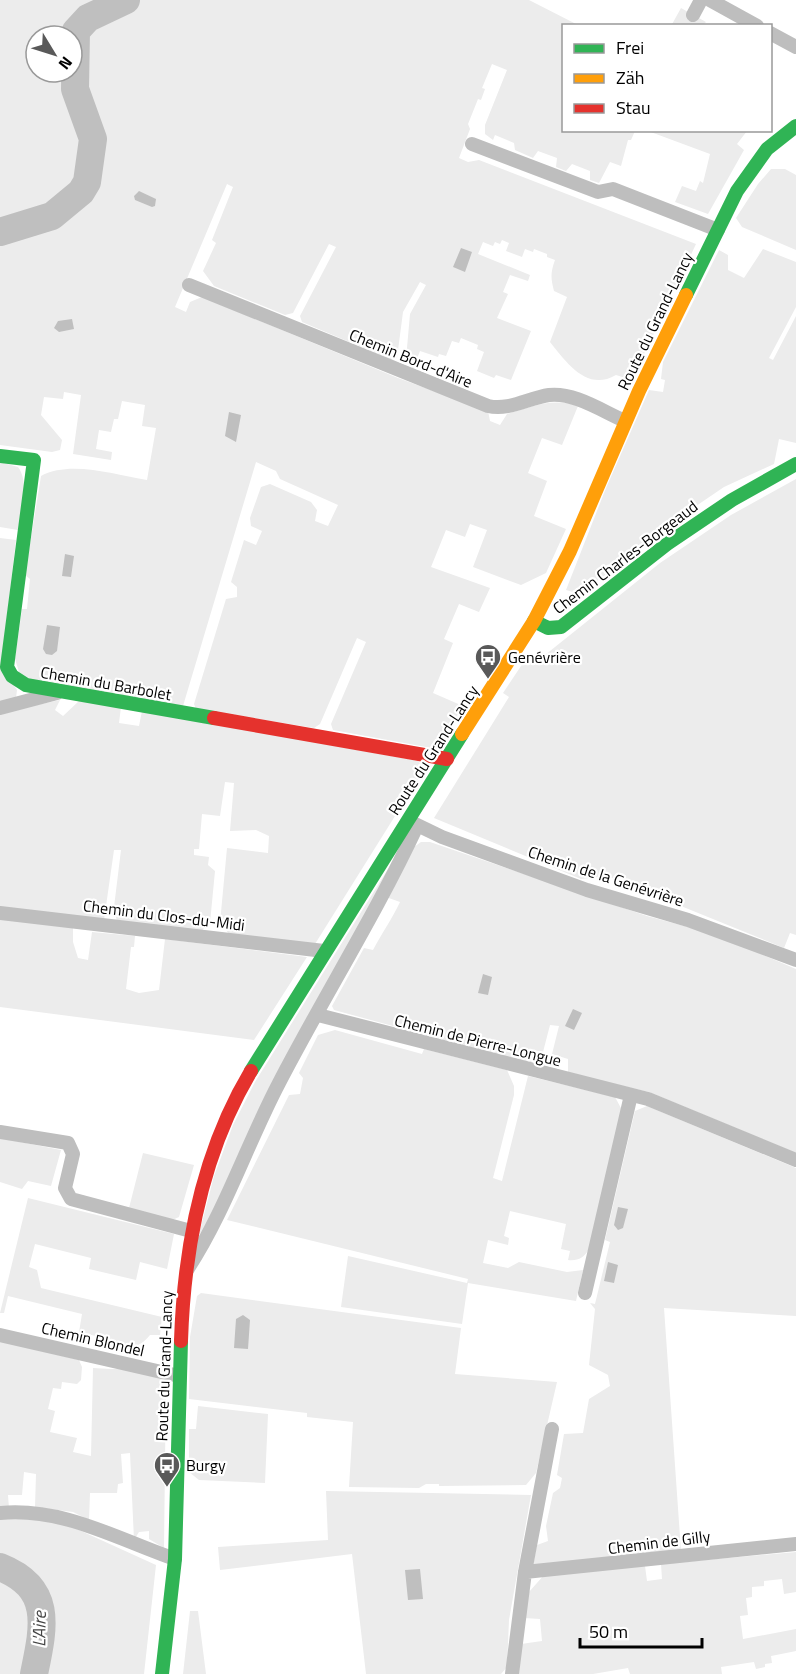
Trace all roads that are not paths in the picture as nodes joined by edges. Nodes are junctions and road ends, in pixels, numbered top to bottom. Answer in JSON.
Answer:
{"nodes":[{"id":1,"x":701,"y":0,"type":"edge"},
{"id":2,"x":710,"y":0,"type":"edge"},
{"id":3,"x":693,"y":15,"type":"dead end"},
{"id":4,"x":753,"y":24,"type":"edge"},
{"id":5,"x":772,"y":34,"type":"edge"},
{"id":6,"x":795,"y":46,"type":"edge"},
{"id":7,"x":796,"y":126,"type":"edge"},
{"id":8,"x":472,"y":144,"type":"dead end"},
{"id":9,"x":718,"y":230,"type":"junction"},
{"id":10,"x":189,"y":285,"type":"dead end"},
{"id":11,"x":625,"y":421,"type":"junction"},
{"id":12,"x":0,"y":456,"type":"edge"},
{"id":13,"x":796,"y":464,"type":"edge"},
{"id":14,"x":534,"y":621,"type":"junction"},
{"id":15,"x":59,"y":692,"type":"junction"},
{"id":16,"x":0,"y":708,"type":"edge"},
{"id":17,"x":447,"y":759,"type":"junction"},
{"id":18,"x":412,"y":823,"type":"junction"},
{"id":19,"x":0,"y":913,"type":"edge"},
{"id":20,"x":324,"y":951,"type":"junction"},
{"id":21,"x":796,"y":960,"type":"edge"},
{"id":22,"x":318,"y":1016,"type":"junction"},
{"id":23,"x":631,"y":1095,"type":"junction"},
{"id":24,"x":0,"y":1132,"type":"edge"},
{"id":25,"x":796,"y":1160,"type":"edge"},
{"id":26,"x":190,"y":1231,"type":"junction"},
{"id":27,"x":184,"y":1275,"type":"junction"},
{"id":28,"x":585,"y":1293,"type":"dead end"},
{"id":29,"x":0,"y":1335,"type":"edge"},
{"id":30,"x":179,"y":1376,"type":"junction"},
{"id":31,"x":552,"y":1429,"type":"dead end"},
{"id":32,"x":0,"y":1513,"type":"edge"},
{"id":33,"x":796,"y":1544,"type":"edge"},
{"id":34,"x":175,"y":1559,"type":"junction"},
{"id":35,"x":525,"y":1572,"type":"junction"},
{"id":36,"x":162,"y":1674,"type":"edge"},
{"id":37,"x":512,"y":1674,"type":"edge"}],
"edges":[{"from":1,"to":3,"type":"street"},
{"from":2,"to":4,"type":"street"},
{"from":5,"to":6,"type":"street"},
{"from":7,"to":9,"type":"street","name":"Route du Grand-Lancy"},
{"from":8,"to":9,"type":"street"},
{"from":9,"to":11,"type":"street","name":"Route du Grand-Lancy"},
{"from":10,"to":11,"type":"street","name":"Chemin Bord-d'Aire"},
{"from":11,"to":14,"type":"street","name":"Route du Grand-Lancy"},
{"from":12,"to":15,"type":"street","name":"Chemin du Barbolet"},
{"from":13,"to":14,"type":"street","name":"Chemin Charles-Borgeaud"},
{"from":14,"to":17,"type":"street","name":"Route du Grand-Lancy"},
{"from":15,"to":16,"type":"street"},
{"from":15,"to":17,"type":"street","name":"Chemin du Barbolet"},
{"from":17,"to":18,"type":"street","name":"Route du Grand-Lancy"},
{"from":18,"to":20,"type":"street","name":"Route du Grand-Lancy"},
{"from":18,"to":21,"type":"street","name":"Chemin de la Genévrière"},
{"from":18,"to":22,"type":"street","name":"Route du Grand-Lancy"},
{"from":19,"to":20,"type":"street","name":"Chemin du Clos-du-Midi"},
{"from":20,"to":26,"type":"street","name":"Route du Grand-Lancy"},
{"from":22,"to":23,"type":"street","name":"Chemin de Pierre-Longue"},
{"from":22,"to":27,"type":"street","name":"Route du Grand-Lancy"},
{"from":23,"to":25,"type":"street","name":"Chemin de Pierre-Longue"},
{"from":23,"to":28,"type":"street"},
{"from":24,"to":26,"type":"street"},
{"from":26,"to":27,"type":"street","name":"Route du Grand-Lancy"},
{"from":27,"to":30,"type":"street","name":"Route du Grand-Lancy"},
{"from":29,"to":30,"type":"street","name":"Chemin Blondel"},
{"from":30,"to":34,"type":"street","name":"Route du Grand-Lancy"},
{"from":31,"to":35,"type":"street"},
{"from":32,"to":34,"type":"street"},
{"from":33,"to":35,"type":"street","name":"Chemin de Gilly"},
{"from":34,"to":36,"type":"street","name":"Route du Grand-Lancy"},
{"from":35,"to":37,"type":"street"}]}
